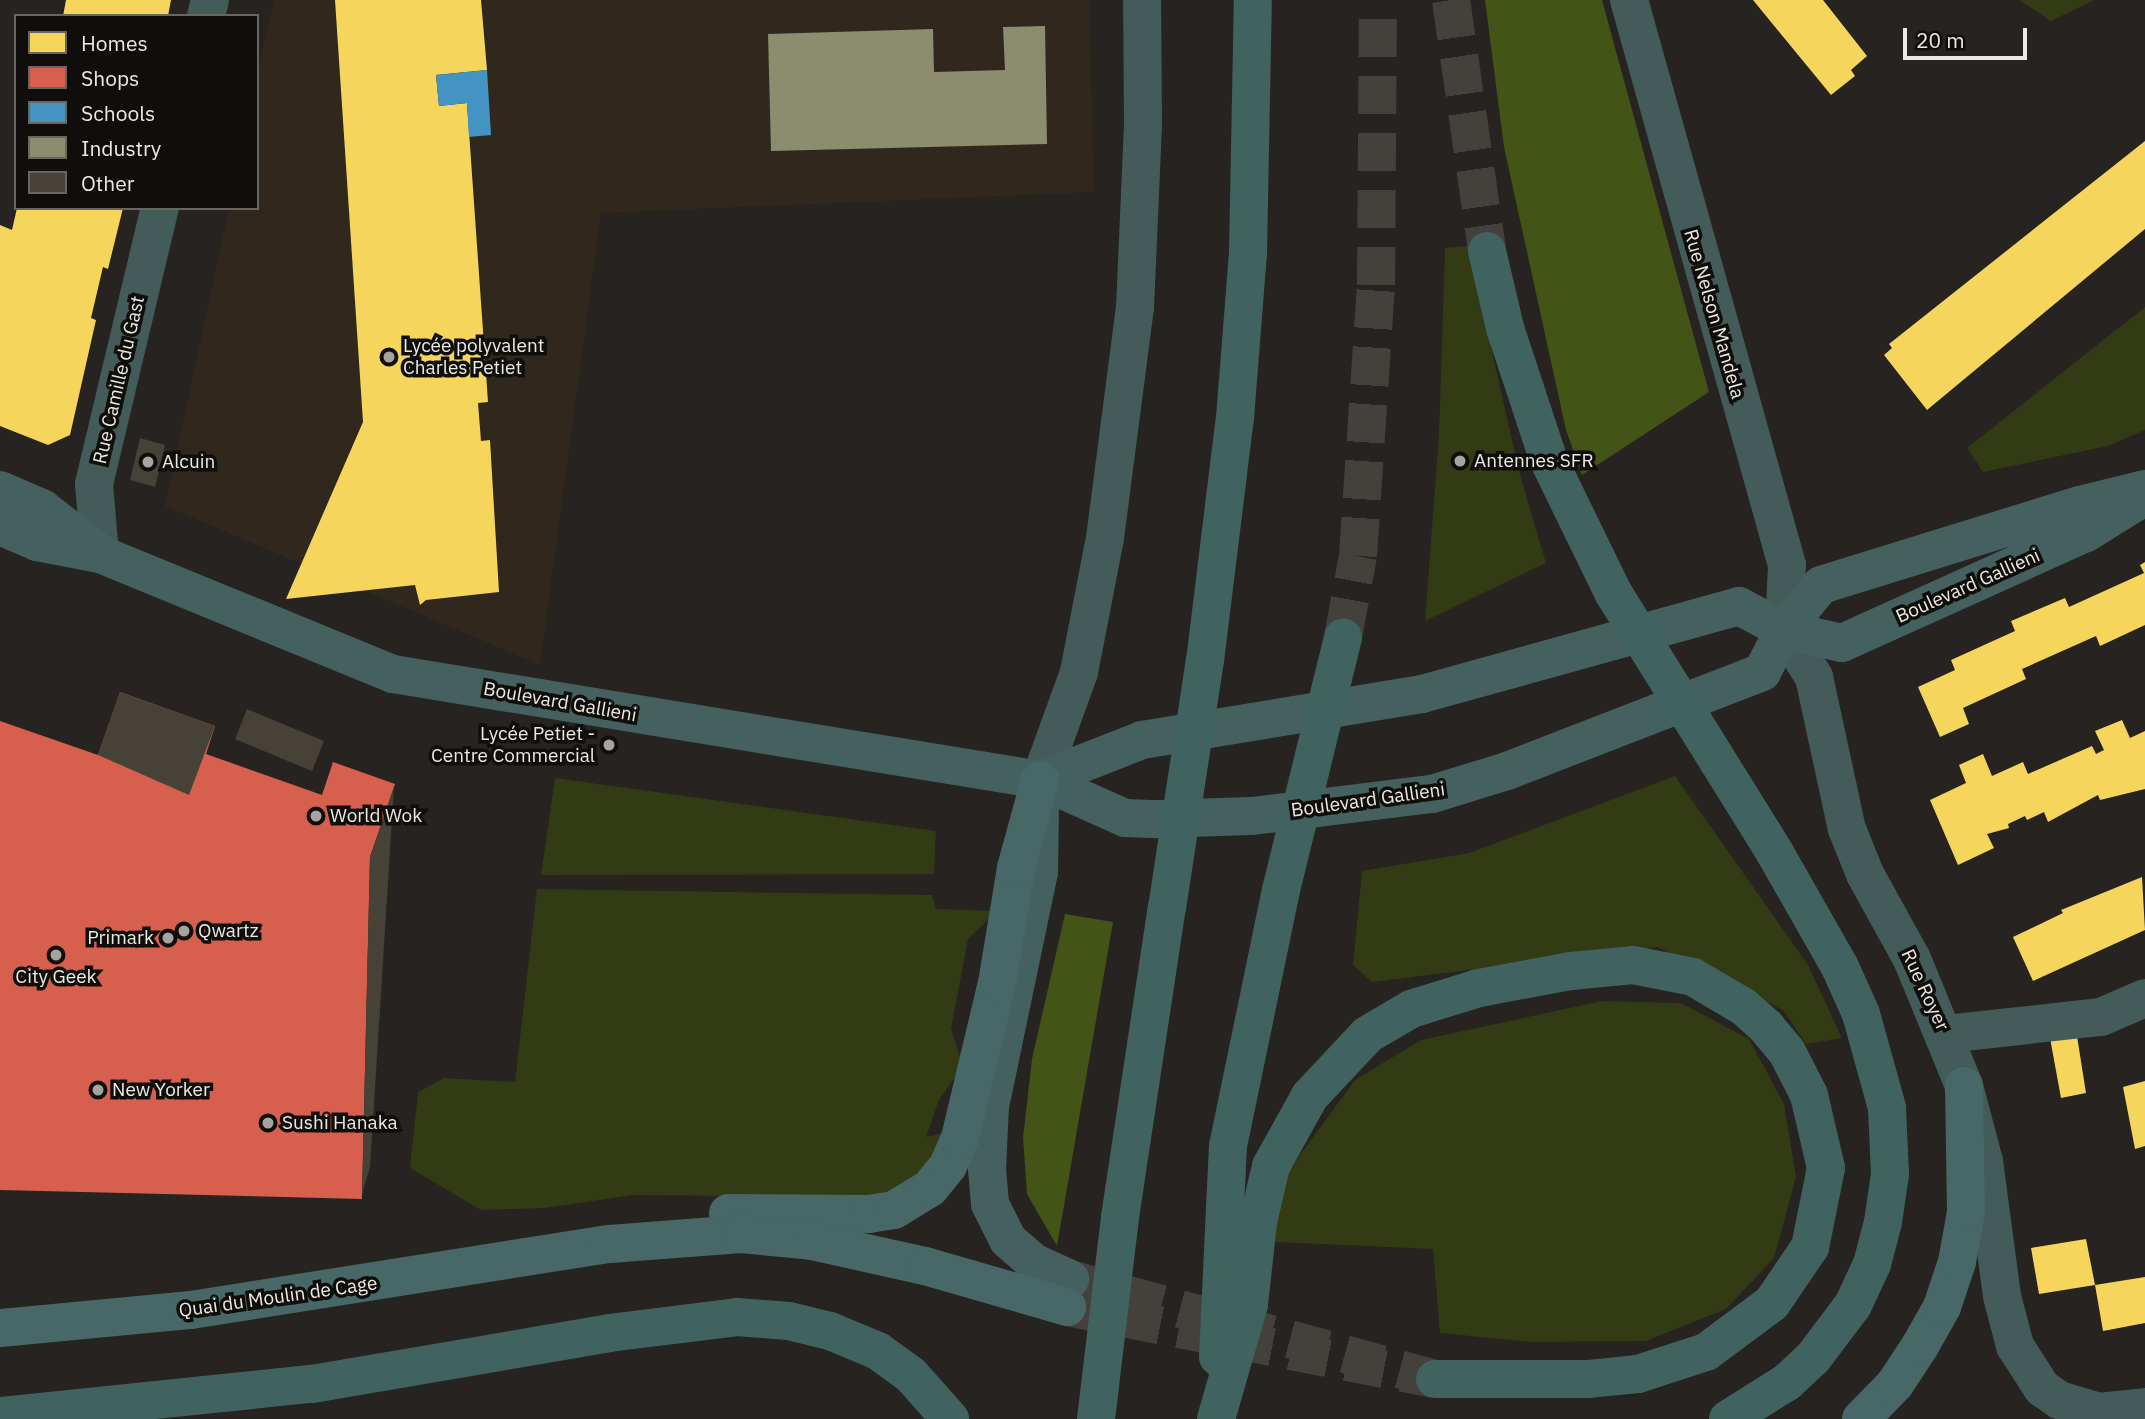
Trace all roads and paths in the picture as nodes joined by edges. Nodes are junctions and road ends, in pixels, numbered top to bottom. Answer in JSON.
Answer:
{"nodes":[{"id":1,"x":1142,"y":0,"type":"edge"},
{"id":2,"x":1253,"y":0,"type":"edge"},
{"id":3,"x":1629,"y":0,"type":"edge"},
{"id":4,"x":160,"y":210,"type":"edge"},
{"id":5,"x":1487,"y":251,"type":"tunnel mouth"},
{"id":6,"x":2145,"y":489,"type":"edge"},
{"id":7,"x":0,"y":490,"type":"edge"},
{"id":8,"x":2145,"y":497,"type":"edge"},
{"id":9,"x":0,"y":526,"type":"edge"},
{"id":10,"x":100,"y":554,"type":"junction"},
{"id":11,"x":1784,"y":630,"type":"junction"},
{"id":12,"x":1343,"y":637,"type":"tunnel mouth"},
{"id":13,"x":1040,"y":780,"type":"junction"},
{"id":14,"x":2145,"y":998,"type":"edge"},
{"id":15,"x":1946,"y":1034,"type":"junction"},
{"id":16,"x":1964,"y":1086,"type":"junction"},
{"id":17,"x":554,"y":1253,"type":"junction"},
{"id":18,"x":0,"y":1328,"type":"edge"},
{"id":19,"x":1435,"y":1379,"type":"dead end"},
{"id":20,"x":940,"y":1406,"type":"edge"},
{"id":21,"x":2145,"y":1407,"type":"edge"},
{"id":22,"x":0,"y":1416,"type":"edge"},
{"id":23,"x":1096,"y":1419,"type":"edge"},
{"id":24,"x":1216,"y":1419,"type":"edge"},
{"id":25,"x":1728,"y":1419,"type":"edge"},
{"id":26,"x":1861,"y":1419,"type":"edge"}],
"edges":[{"from":1,"to":13,"type":"street"},
{"from":2,"to":23,"type":"highway","bridge":true},
{"from":3,"to":11,"type":"street","name":"Rue Nelson Mandela"},
{"from":4,"to":10,"type":"street","name":"Rue Camille du Gast"},
{"from":5,"to":25,"type":"highway","bridge":true},
{"from":6,"to":11,"type":"main road","name":"Boulevard Gallieni"},
{"from":7,"to":10,"type":"main road","name":"Boulevard Gallieni"},
{"from":8,"to":11,"type":"main road","name":"Boulevard Gallieni"},
{"from":9,"to":10,"type":"main road","name":"Boulevard Gallieni"},
{"from":10,"to":13,"type":"main road","name":"Boulevard Gallieni"},
{"from":11,"to":13,"type":"main road","name":"Boulevard Gallieni"},
{"from":11,"to":13,"type":"main road","name":"Boulevard Gallieni"},
{"from":11,"to":15,"type":"street","name":"Rue Royer"},
{"from":12,"to":24,"type":"highway","bridge":true},
{"from":13,"to":17,"type":"main road"},
{"from":13,"to":17,"type":"main road"},
{"from":14,"to":15,"type":"street"},
{"from":15,"to":16,"type":"street","name":"Rue Royer"},
{"from":16,"to":21,"type":"street","name":"Rue Royer"},
{"from":16,"to":26,"type":"main road"},
{"from":17,"to":18,"type":"main road","name":"Quai du Moulin de Cage"},
{"from":19,"to":24,"type":"highway"},
{"from":20,"to":22,"type":"highway"}]}
